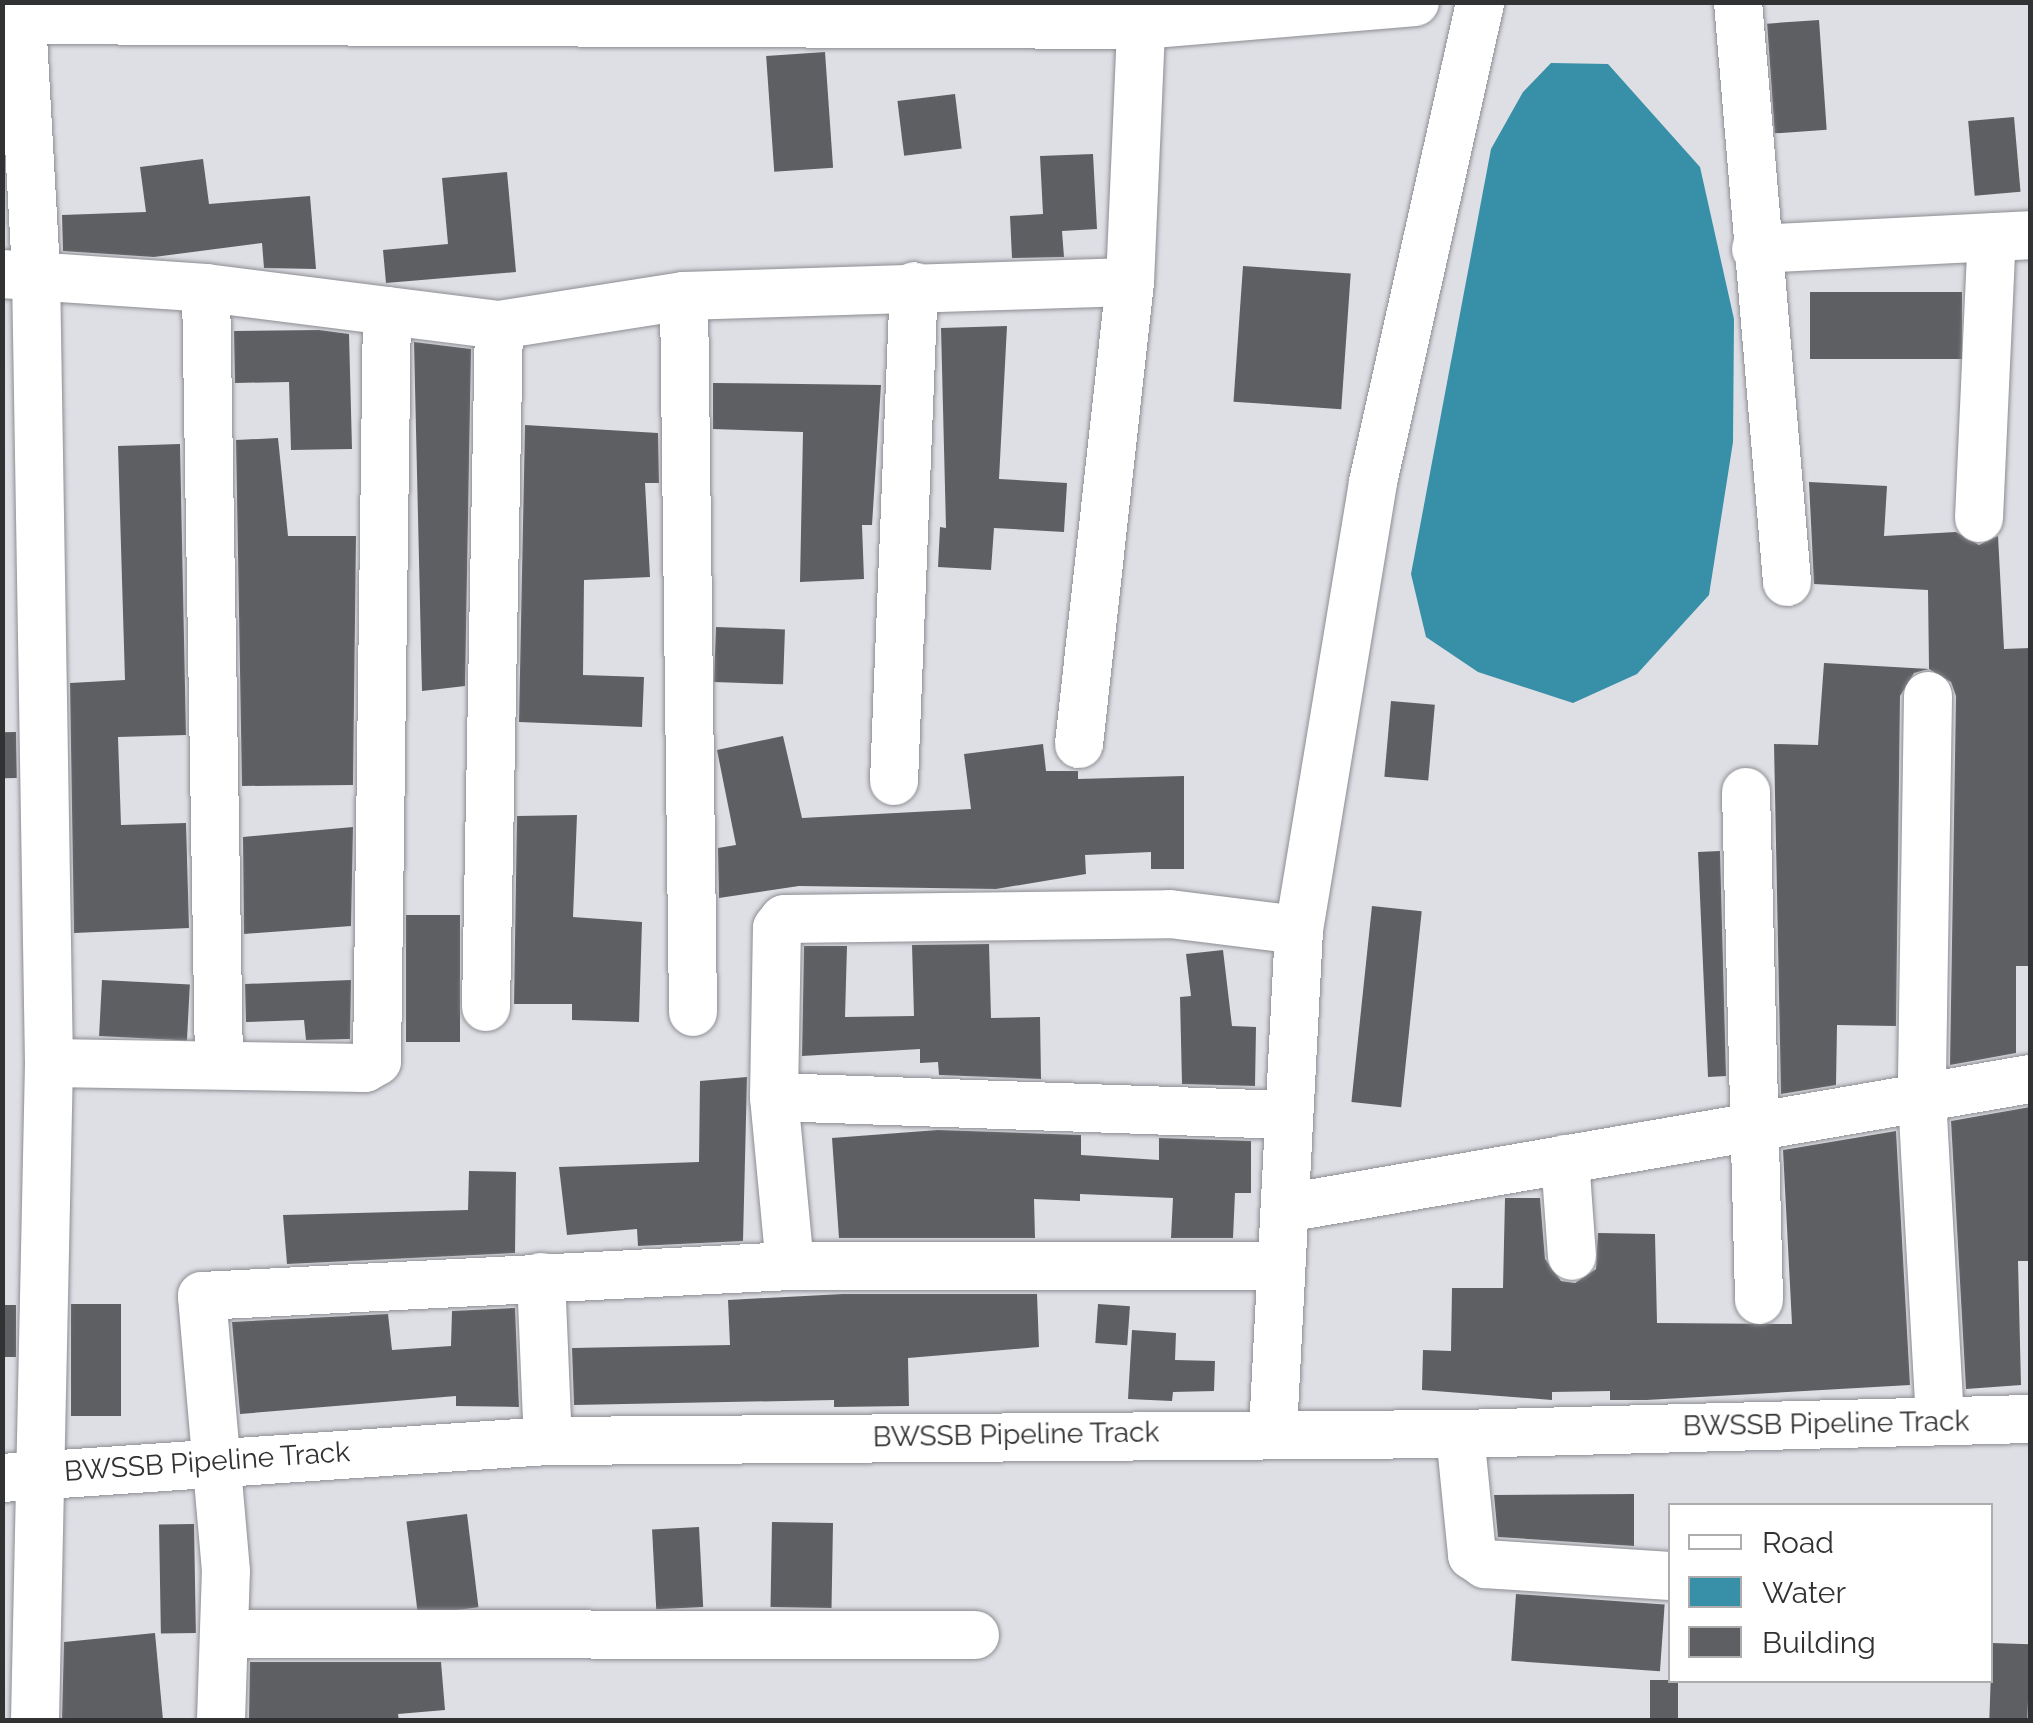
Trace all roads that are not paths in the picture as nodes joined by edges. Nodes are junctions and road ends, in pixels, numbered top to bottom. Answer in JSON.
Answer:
{"nodes":[{"id":1,"x":1414,"y":2,"type":"edge"},
{"id":2,"x":1480,"y":2,"type":"edge"},
{"id":3,"x":1738,"y":2,"type":"edge"},
{"id":4,"x":684,"y":10,"type":"edge"},
{"id":5,"x":16,"y":14,"type":"edge"},
{"id":6,"x":1141,"y":25,"type":"junction"},
{"id":7,"x":2011,"y":236,"type":"edge"},
{"id":8,"x":1756,"y":249,"type":"junction"},
{"id":9,"x":19,"y":273,"type":"edge"},
{"id":10,"x":1130,"y":282,"type":"junction"},
{"id":11,"x":914,"y":286,"type":"junction"},
{"id":12,"x":206,"y":288,"type":"junction"},
{"id":13,"x":684,"y":296,"type":"junction"},
{"id":14,"x":387,"y":311,"type":"junction"},
{"id":15,"x":499,"y":325,"type":"junction"},
{"id":16,"x":1979,"y":518,"type":"dead end"},
{"id":17,"x":1787,"y":582,"type":"dead end"},
{"id":18,"x":1928,"y":696,"type":"dead end"},
{"id":19,"x":1079,"y":744,"type":"dead end"},
{"id":20,"x":894,"y":781,"type":"dead end"},
{"id":21,"x":1746,"y":792,"type":"dead end"},
{"id":22,"x":1299,"y":930,"type":"junction"},
{"id":23,"x":486,"y":1007,"type":"dead end"},
{"id":24,"x":693,"y":1012,"type":"dead end"},
{"id":25,"x":49,"y":1063,"type":"junction"},
{"id":26,"x":218,"y":1064,"type":"junction"},
{"id":27,"x":2030,"y":1079,"type":"edge"},
{"id":28,"x":774,"y":1097,"type":"junction"},
{"id":29,"x":1922,"y":1098,"type":"junction"},
{"id":30,"x":1287,"y":1115,"type":"junction"},
{"id":31,"x":1750,"y":1130,"type":"junction"},
{"id":32,"x":1565,"y":1159,"type":"junction"},
{"id":33,"x":1286,"y":1208,"type":"junction"},
{"id":34,"x":1572,"y":1256,"type":"dead end"},
{"id":35,"x":790,"y":1266,"type":"junction"},
{"id":36,"x":1279,"y":1266,"type":"junction"},
{"id":37,"x":542,"y":1277,"type":"junction"},
{"id":38,"x":1759,"y":1300,"type":"dead end"},
{"id":39,"x":1940,"y":1420,"type":"junction"},
{"id":40,"x":2030,"y":1420,"type":"edge"},
{"id":41,"x":1272,"y":1431,"type":"junction"},
{"id":42,"x":1460,"y":1434,"type":"junction"},
{"id":43,"x":548,"y":1441,"type":"junction"},
{"id":44,"x":217,"y":1461,"type":"junction"},
{"id":45,"x":20,"y":1477,"type":"edge"},
{"id":46,"x":1668,"y":1576,"type":"edge"},
{"id":47,"x":226,"y":1634,"type":"junction"},
{"id":48,"x":975,"y":1636,"type":"dead end"},
{"id":49,"x":36,"y":1720,"type":"edge"},
{"id":50,"x":221,"y":1720,"type":"edge"}],
"edges":[{"from":1,"to":6,"type":"street"},
{"from":2,"to":22,"type":"street"},
{"from":3,"to":8,"type":"street"},
{"from":4,"to":5,"type":"street"},
{"from":4,"to":6,"type":"street"},
{"from":5,"to":9,"type":"street"},
{"from":6,"to":10,"type":"street"},
{"from":7,"to":8,"type":"street"},
{"from":7,"to":16,"type":"street"},
{"from":8,"to":17,"type":"street"},
{"from":9,"to":12,"type":"street"},
{"from":9,"to":25,"type":"street"},
{"from":10,"to":11,"type":"street"},
{"from":10,"to":19,"type":"street"},
{"from":11,"to":13,"type":"street"},
{"from":11,"to":20,"type":"street"},
{"from":12,"to":14,"type":"street"},
{"from":12,"to":26,"type":"street"},
{"from":13,"to":15,"type":"street"},
{"from":13,"to":24,"type":"street"},
{"from":14,"to":15,"type":"street"},
{"from":14,"to":26,"type":"street"},
{"from":15,"to":23,"type":"street"},
{"from":18,"to":29,"type":"street"},
{"from":21,"to":31,"type":"street"},
{"from":22,"to":28,"type":"street"},
{"from":22,"to":30,"type":"street"},
{"from":25,"to":26,"type":"street"},
{"from":25,"to":45,"type":"street"},
{"from":27,"to":29,"type":"street"},
{"from":28,"to":30,"type":"street"},
{"from":28,"to":35,"type":"street"},
{"from":29,"to":31,"type":"street"},
{"from":29,"to":39,"type":"street"},
{"from":30,"to":33,"type":"street"},
{"from":31,"to":32,"type":"street"},
{"from":31,"to":38,"type":"street"},
{"from":32,"to":33,"type":"street"},
{"from":32,"to":34,"type":"street"},
{"from":33,"to":36,"type":"street"},
{"from":35,"to":36,"type":"street"},
{"from":35,"to":37,"type":"street"},
{"from":36,"to":41,"type":"street"},
{"from":37,"to":43,"type":"street"},
{"from":37,"to":44,"type":"street"},
{"from":39,"to":40,"type":"street","name":"BWSSB Pipeline Track"},
{"from":39,"to":42,"type":"street","name":"BWSSB Pipeline Track"},
{"from":41,"to":42,"type":"street","name":"BWSSB Pipeline Track"},
{"from":41,"to":43,"type":"street","name":"BWSSB Pipeline Track"},
{"from":42,"to":46,"type":"street"},
{"from":43,"to":44,"type":"street","name":"BWSSB Pipeline Track"},
{"from":44,"to":45,"type":"street","name":"BWSSB Pipeline Track"},
{"from":44,"to":47,"type":"street"},
{"from":45,"to":49,"type":"street"},
{"from":47,"to":48,"type":"street"},
{"from":47,"to":50,"type":"street"}]}
